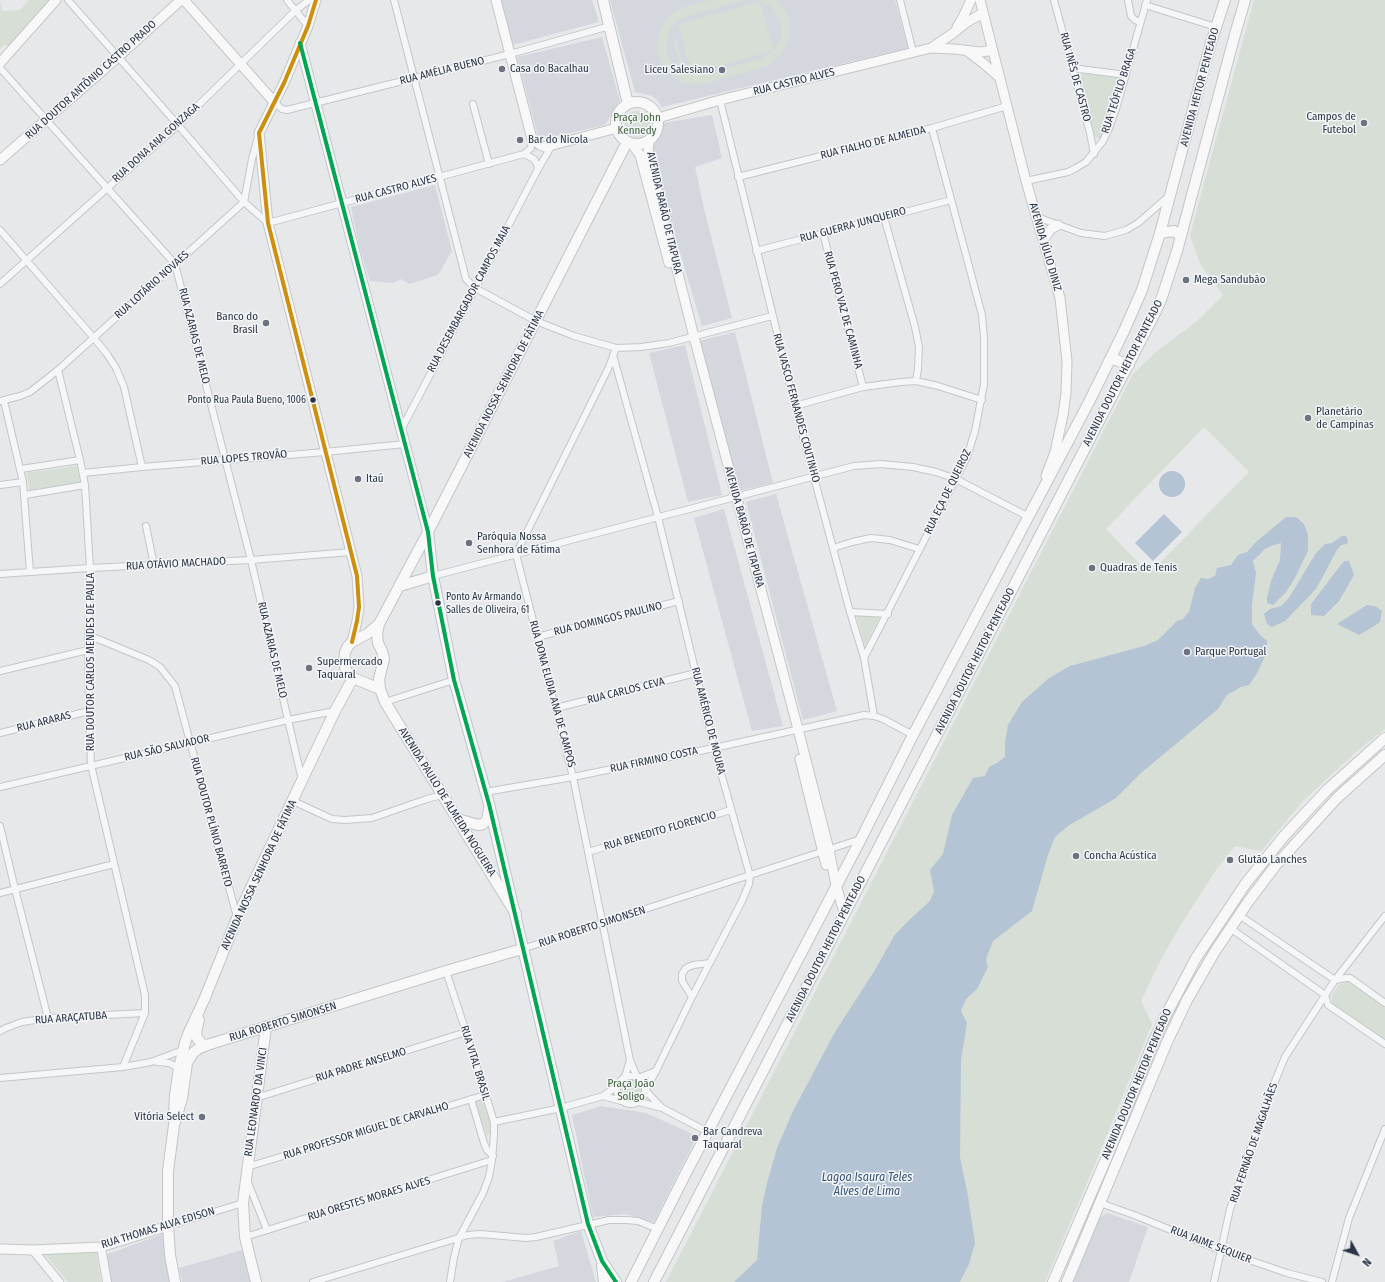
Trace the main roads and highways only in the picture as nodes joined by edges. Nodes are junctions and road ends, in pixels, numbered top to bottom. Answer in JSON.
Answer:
{"nodes":[{"id":1,"x":56,"y":0,"type":"edge"},
{"id":2,"x":181,"y":0,"type":"edge"},
{"id":3,"x":184,"y":0,"type":"edge"},
{"id":4,"x":316,"y":0,"type":"edge"},
{"id":5,"x":496,"y":0,"type":"edge"},
{"id":6,"x":603,"y":0,"type":"edge"},
{"id":7,"x":971,"y":0,"type":"edge"},
{"id":8,"x":980,"y":0,"type":"edge"},
{"id":9,"x":1225,"y":0,"type":"edge"},
{"id":10,"x":1245,"y":0,"type":"edge"},
{"id":11,"x":983,"y":13,"type":"junction"},
{"id":12,"x":952,"y":34,"type":"junction"},
{"id":13,"x":300,"y":43,"type":"junction"},
{"id":14,"x":992,"y":47,"type":"junction"},
{"id":15,"x":931,"y":48,"type":"junction"},
{"id":16,"x":966,"y":50,"type":"junction"},
{"id":17,"x":0,"y":62,"type":"edge"},
{"id":18,"x":1000,"y":78,"type":"junction"},
{"id":19,"x":275,"y":103,"type":"junction"},
{"id":20,"x":628,"y":104,"type":"junction"},
{"id":21,"x":658,"y":118,"type":"junction"},
{"id":22,"x":617,"y":128,"type":"junction"},
{"id":23,"x":648,"y":141,"type":"junction"},
{"id":24,"x":630,"y":143,"type":"junction"},
{"id":25,"x":0,"y":160,"type":"edge"},
{"id":26,"x":1176,"y":174,"type":"joint"},
{"id":27,"x":1058,"y":225,"type":"road end"},
{"id":28,"x":1160,"y":233,"type":"junction"},
{"id":29,"x":1181,"y":236,"type":"junction"},
{"id":30,"x":1043,"y":240,"type":"junction"},
{"id":31,"x":692,"y":338,"type":"junction"},
{"id":32,"x":1111,"y":358,"type":"junction"},
{"id":33,"x":1129,"y":365,"type":"junction"},
{"id":34,"x":1063,"y":415,"type":"junction"},
{"id":35,"x":1077,"y":424,"type":"junction"},
{"id":36,"x":1039,"y":496,"type":"junction"},
{"id":37,"x":428,"y":532,"type":"junction"},
{"id":38,"x":433,"y":576,"type":"junction"},
{"id":39,"x":400,"y":586,"type":"junction"},
{"id":40,"x":379,"y":624,"type":"junction"},
{"id":41,"x":352,"y":642,"type":"junction"},
{"id":42,"x":354,"y":678,"type":"junction"},
{"id":43,"x":380,"y":689,"type":"junction"},
{"id":44,"x":1385,"y":738,"type":"edge"},
{"id":45,"x":1385,"y":754,"type":"edge"},
{"id":46,"x":489,"y":804,"type":"junction"},
{"id":47,"x":458,"y":819,"type":"junction"},
{"id":48,"x":826,"y":851,"type":"junction"},
{"id":49,"x":836,"y":885,"type":"junction"},
{"id":50,"x":825,"y":907,"type":"junction"},
{"id":51,"x":844,"y":912,"type":"junction"},
{"id":52,"x":516,"y":914,"type":"junction"},
{"id":53,"x":522,"y":949,"type":"junction"},
{"id":54,"x":204,"y":1000,"type":"junction"},
{"id":55,"x":266,"y":1027,"type":"junction"},
{"id":56,"x":207,"y":1045,"type":"junction"},
{"id":57,"x":183,"y":1050,"type":"junction"},
{"id":58,"x":174,"y":1125,"type":"junction"},
{"id":59,"x":168,"y":1226,"type":"junction"},
{"id":60,"x":0,"y":1249,"type":"edge"},
{"id":61,"x":602,"y":1261,"type":"junction"},
{"id":62,"x":175,"y":1282,"type":"edge"},
{"id":63,"x":256,"y":1282,"type":"edge"},
{"id":64,"x":604,"y":1282,"type":"edge"},
{"id":65,"x":616,"y":1282,"type":"edge"},
{"id":66,"x":631,"y":1282,"type":"edge"},
{"id":67,"x":654,"y":1282,"type":"edge"},
{"id":68,"x":1053,"y":1282,"type":"edge"},
{"id":69,"x":1067,"y":1282,"type":"edge"}],
"edges":[{"from":1,"to":17,"type":"main road"},
{"from":2,"to":25,"type":"main road","name":"RUA DOUTOR ANTÔNIO CASTRO PRADO"},
{"from":3,"to":19,"type":"main road"},
{"from":4,"to":13,"type":"main road"},
{"from":5,"to":22,"type":"main road"},
{"from":6,"to":20,"type":"main road"},
{"from":7,"to":12,"type":"main road"},
{"from":8,"to":11,"type":"main road","name":"AVENIDA JÚLIO DINIZ"},
{"from":9,"to":26,"type":"main road","name":"AVENIDA HEITOR PENTEADO"},
{"from":10,"to":29,"type":"main road","name":"AVENIDA DOUTOR HEITOR PENTEADO"},
{"from":11,"to":12,"type":"main road","name":"RUA CASTRO ALVES"},
{"from":11,"to":14,"type":"main road","name":"AVENIDA JÚLIO DINIZ"},
{"from":12,"to":15,"type":"main road","name":"RUA CASTRO ALVES"},
{"from":13,"to":19,"type":"main road"},
{"from":13,"to":37,"type":"main road"},
{"from":14,"to":16,"type":"main road","name":"RUA CASTRO ALVES"},
{"from":14,"to":18,"type":"main road","name":"AVENIDA JÚLIO DINIZ"},
{"from":15,"to":16,"type":"main road","name":"RUA CASTRO ALVES"},
{"from":15,"to":21,"type":"main road","name":"RUA CASTRO ALVES"},
{"from":16,"to":18,"type":"main road"},
{"from":18,"to":30,"type":"main road","name":"AVENIDA JÚLIO DINIZ"},
{"from":19,"to":41,"type":"main road"},
{"from":20,"to":21,"type":"main road"},
{"from":20,"to":22,"type":"main road"},
{"from":21,"to":23,"type":"main road","name":"AVENIDA BARÃO DE ITAPURA"},
{"from":22,"to":24,"type":"main road","name":"AVENIDA BARÃO DE ITAPURA"},
{"from":23,"to":24,"type":"main road","name":"AVENIDA BARÃO DE ITAPURA"},
{"from":23,"to":31,"type":"main road","name":"AVENIDA BARÃO DE ITAPURA"},
{"from":24,"to":31,"type":"main road","name":"AVENIDA BARÃO DE ITAPURA"},
{"from":24,"to":37,"type":"main road","name":"AVENIDA NOSSA SENHORA DE FÁTIMA"},
{"from":26,"to":28,"type":"main road","name":"AVENIDA DOUTOR HEITOR PENTEADO"},
{"from":27,"to":30,"type":"main road"},
{"from":28,"to":29,"type":"main road"},
{"from":28,"to":32,"type":"main road","name":"AVENIDA DOUTOR HEITOR PENTEADO"},
{"from":29,"to":33,"type":"main road","name":"AVENIDA DOUTOR HEITOR PENTEADO"},
{"from":30,"to":34,"type":"main road","name":"AVENIDA JÚLIO DINIZ"},
{"from":31,"to":48,"type":"main road","name":"AVENIDA BARÃO DE ITAPURA"},
{"from":32,"to":33,"type":"main road"},
{"from":32,"to":35,"type":"main road","name":"AVENIDA DOUTOR HEITOR PENTEADO"},
{"from":33,"to":51,"type":"main road","name":"AVENIDA DOUTOR HEITOR PENTEADO"},
{"from":34,"to":35,"type":"main road"},
{"from":34,"to":36,"type":"main road","name":"AVENIDA JÚLIO DINIZ"},
{"from":35,"to":36,"type":"main road","name":"AVENIDA DOUTOR HEITOR PENTEADO"},
{"from":36,"to":49,"type":"main road","name":"AVENIDA DOUTOR HEITOR PENTEADO"},
{"from":37,"to":38,"type":"main road"},
{"from":37,"to":39,"type":"main road","name":"AVENIDA NOSSA SENHORA DE FÁTIMA"},
{"from":38,"to":39,"type":"main road"},
{"from":38,"to":46,"type":"main road"},
{"from":39,"to":40,"type":"main road","name":"AVENIDA NOSSA SENHORA DE FÁTIMA"},
{"from":40,"to":41,"type":"main road"},
{"from":40,"to":43,"type":"main road"},
{"from":41,"to":42,"type":"main road"},
{"from":42,"to":43,"type":"main road"},
{"from":42,"to":54,"type":"main road","name":"AVENIDA NOSSA SENHORA DE FÁTIMA"},
{"from":43,"to":47,"type":"main road","name":"AVENIDA PAULO DE ALMEIDA NOGUEIRA"},
{"from":44,"to":68,"type":"main road","name":"AVENIDA DOUTOR HEITOR PENTEADO"},
{"from":45,"to":69,"type":"main road","name":"AVENIDA DOUTOR HEITOR PENTEADO"},
{"from":46,"to":47,"type":"main road"},
{"from":46,"to":52,"type":"main road"},
{"from":47,"to":52,"type":"main road","name":"AVENIDA PAULO DE ALMEIDA NOGUEIRA"},
{"from":48,"to":49,"type":"main road","name":"AVENIDA BARÃO DE ITAPURA"},
{"from":48,"to":50,"type":"main road","name":"AVENIDA BARÃO DE ITAPURA"},
{"from":49,"to":50,"type":"main road","name":"AVENIDA DOUTOR HEITOR PENTEADO"},
{"from":49,"to":51,"type":"main road","name":"AVENIDA BARÃO DE ITAPURA"},
{"from":50,"to":66,"type":"main road","name":"AVENIDA DOUTOR HEITOR PENTEADO"},
{"from":51,"to":67,"type":"main road","name":"AVENIDA DOUTOR HEITOR PENTEADO"},
{"from":52,"to":53,"type":"main road"},
{"from":53,"to":55,"type":"main road","name":"RUA ROBERTO SIMONSEN"},
{"from":53,"to":61,"type":"main road"},
{"from":54,"to":56,"type":"main road"},
{"from":54,"to":57,"type":"main road","name":"AVENIDA NOSSA SENHORA DE FÁTIMA"},
{"from":55,"to":56,"type":"main road","name":"RUA ROBERTO SIMONSEN"},
{"from":55,"to":63,"type":"main road","name":"RUA LEONARDO DA VINCI"},
{"from":56,"to":57,"type":"main road"},
{"from":56,"to":58,"type":"main road","name":"AVENIDA NOSSA SENHORA DE FÁTIMA"},
{"from":57,"to":58,"type":"main road","name":"AVENIDA NOSSA SENHORA DE FÁTIMA"},
{"from":58,"to":59,"type":"main road","name":"AVENIDA NOSSA SENHORA DE FÁTIMA"},
{"from":59,"to":60,"type":"main road","name":"RUA THOMAS ALVA EDISON"},
{"from":59,"to":62,"type":"main road","name":"AVENIDA NOSSA SENHORA DE FÁTIMA"},
{"from":61,"to":64,"type":"main road"},
{"from":61,"to":65,"type":"main road"}]}
